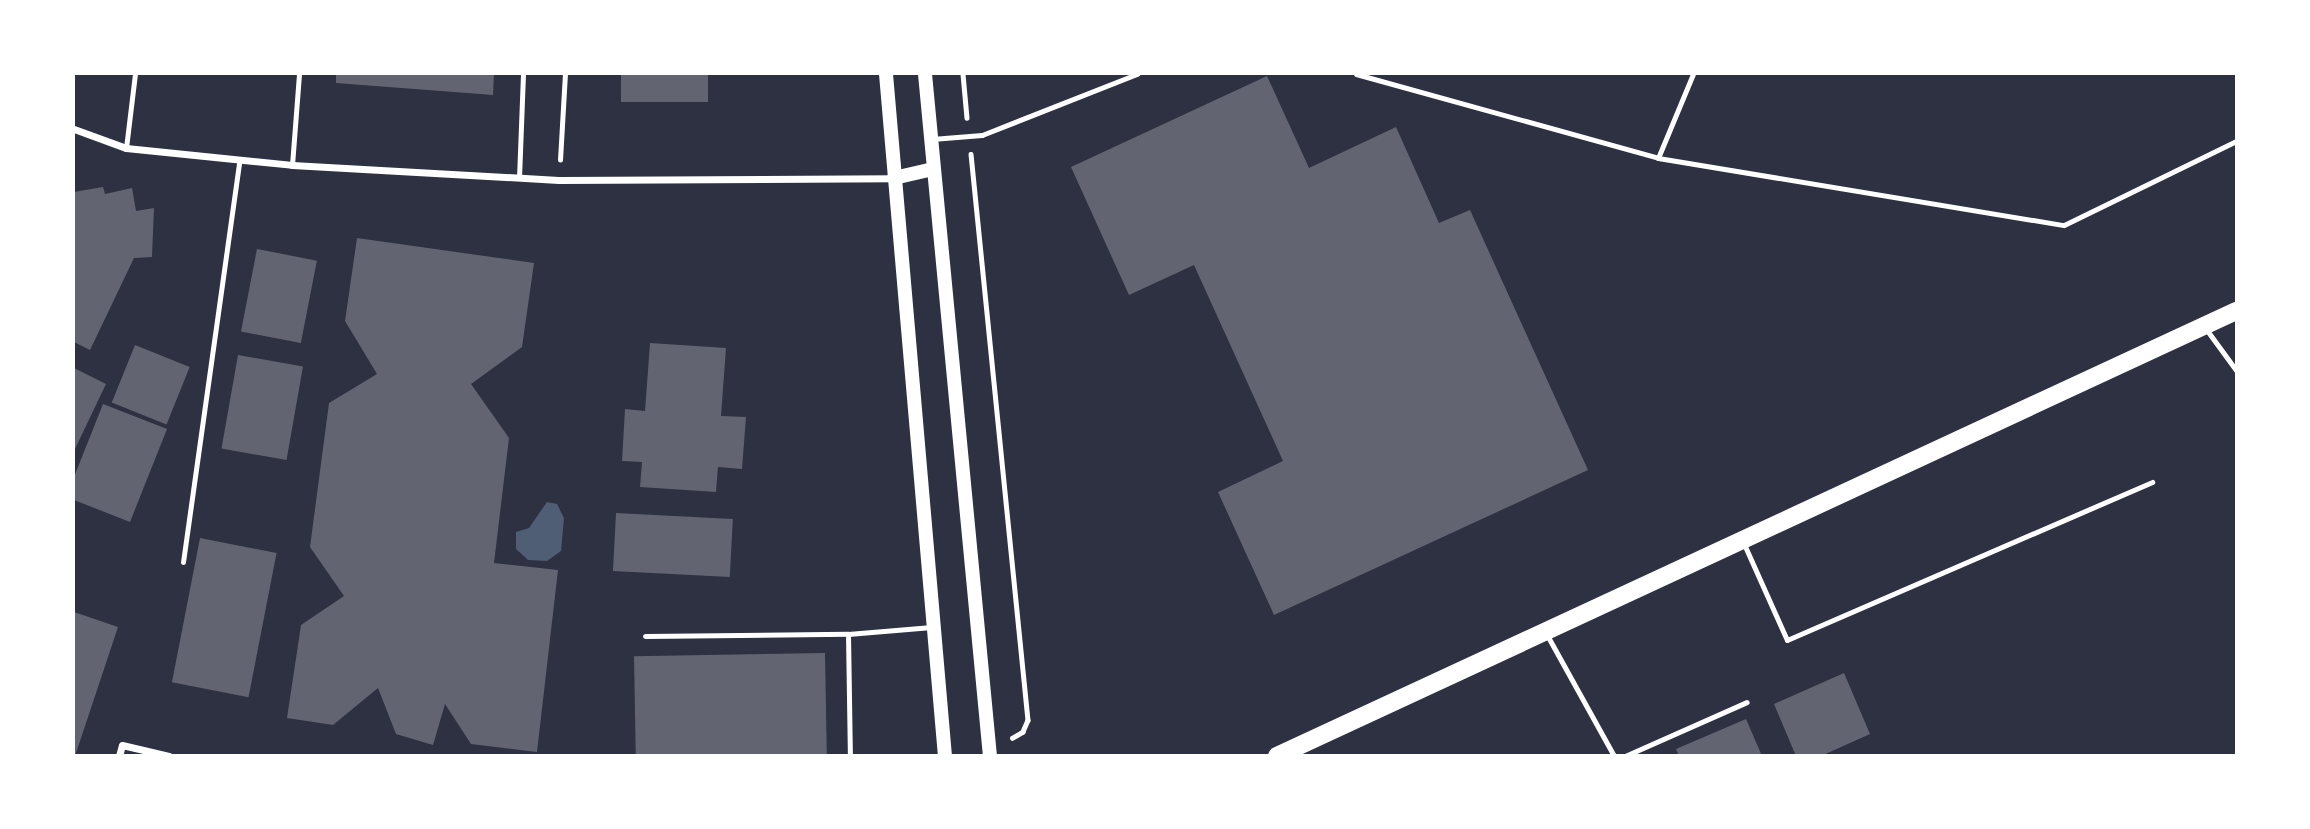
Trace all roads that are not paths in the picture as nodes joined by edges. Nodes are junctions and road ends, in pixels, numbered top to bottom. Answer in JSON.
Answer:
{"nodes":[{"id":1,"x":135,"y":74,"type":"edge"},
{"id":2,"x":299,"y":74,"type":"edge"},
{"id":3,"x":523,"y":74,"type":"edge"},
{"id":4,"x":886,"y":74,"type":"edge"},
{"id":5,"x":925,"y":74,"type":"edge"},
{"id":6,"x":1137,"y":74,"type":"edge"},
{"id":7,"x":1356,"y":74,"type":"edge"},
{"id":8,"x":1693,"y":74,"type":"edge"},
{"id":9,"x":74,"y":129,"type":"edge"},
{"id":10,"x":930,"y":139,"type":"junction"},
{"id":11,"x":2236,"y":141,"type":"edge"},
{"id":12,"x":125,"y":148,"type":"junction"},
{"id":13,"x":1658,"y":158,"type":"junction"},
{"id":14,"x":239,"y":162,"type":"junction"},
{"id":15,"x":292,"y":165,"type":"junction"},
{"id":16,"x":933,"y":169,"type":"junction"},
{"id":17,"x":519,"y":178,"type":"junction"},
{"id":18,"x":894,"y":178,"type":"junction"},
{"id":19,"x":2236,"y":311,"type":"edge"},
{"id":20,"x":2204,"y":327,"type":"junction"},
{"id":21,"x":2236,"y":370,"type":"edge"},
{"id":22,"x":2152,"y":482,"type":"dead end"},
{"id":23,"x":1741,"y":538,"type":"junction"},
{"id":24,"x":183,"y":562,"type":"dead end"},
{"id":25,"x":936,"y":627,"type":"junction"},
{"id":26,"x":1545,"y":632,"type":"junction"},
{"id":27,"x":848,"y":634,"type":"junction"},
{"id":28,"x":645,"y":636,"type":"dead end"},
{"id":29,"x":1747,"y":702,"type":"dead end"},
{"id":30,"x":119,"y":755,"type":"edge"},
{"id":31,"x":169,"y":755,"type":"edge"},
{"id":32,"x":850,"y":755,"type":"edge"},
{"id":33,"x":945,"y":755,"type":"edge"},
{"id":34,"x":990,"y":755,"type":"edge"},
{"id":35,"x":1277,"y":755,"type":"edge"},
{"id":36,"x":1614,"y":755,"type":"edge"},
{"id":37,"x":1625,"y":755,"type":"edge"}],
"edges":[{"from":1,"to":12,"type":"lane"},
{"from":2,"to":15,"type":"lane"},
{"from":3,"to":17,"type":"lane"},
{"from":4,"to":18,"type":"main road"},
{"from":5,"to":10,"type":"main road"},
{"from":6,"to":10,"type":"lane"},
{"from":7,"to":13,"type":"lane"},
{"from":8,"to":13,"type":"lane"},
{"from":9,"to":12,"type":"street"},
{"from":10,"to":16,"type":"main road"},
{"from":11,"to":13,"type":"lane"},
{"from":12,"to":14,"type":"street"},
{"from":14,"to":15,"type":"street"},
{"from":14,"to":24,"type":"lane"},
{"from":15,"to":17,"type":"street"},
{"from":16,"to":18,"type":"main road"},
{"from":16,"to":34,"type":"main road"},
{"from":17,"to":18,"type":"street"},
{"from":18,"to":25,"type":"main road"},
{"from":19,"to":20,"type":"main road"},
{"from":20,"to":21,"type":"lane"},
{"from":20,"to":23,"type":"main road"},
{"from":22,"to":23,"type":"lane"},
{"from":23,"to":26,"type":"main road"},
{"from":25,"to":27,"type":"lane"},
{"from":25,"to":33,"type":"main road"},
{"from":26,"to":35,"type":"main road"},
{"from":26,"to":36,"type":"lane"},
{"from":27,"to":28,"type":"lane"},
{"from":27,"to":32,"type":"lane"},
{"from":29,"to":37,"type":"lane"},
{"from":30,"to":31,"type":"street"}]}
